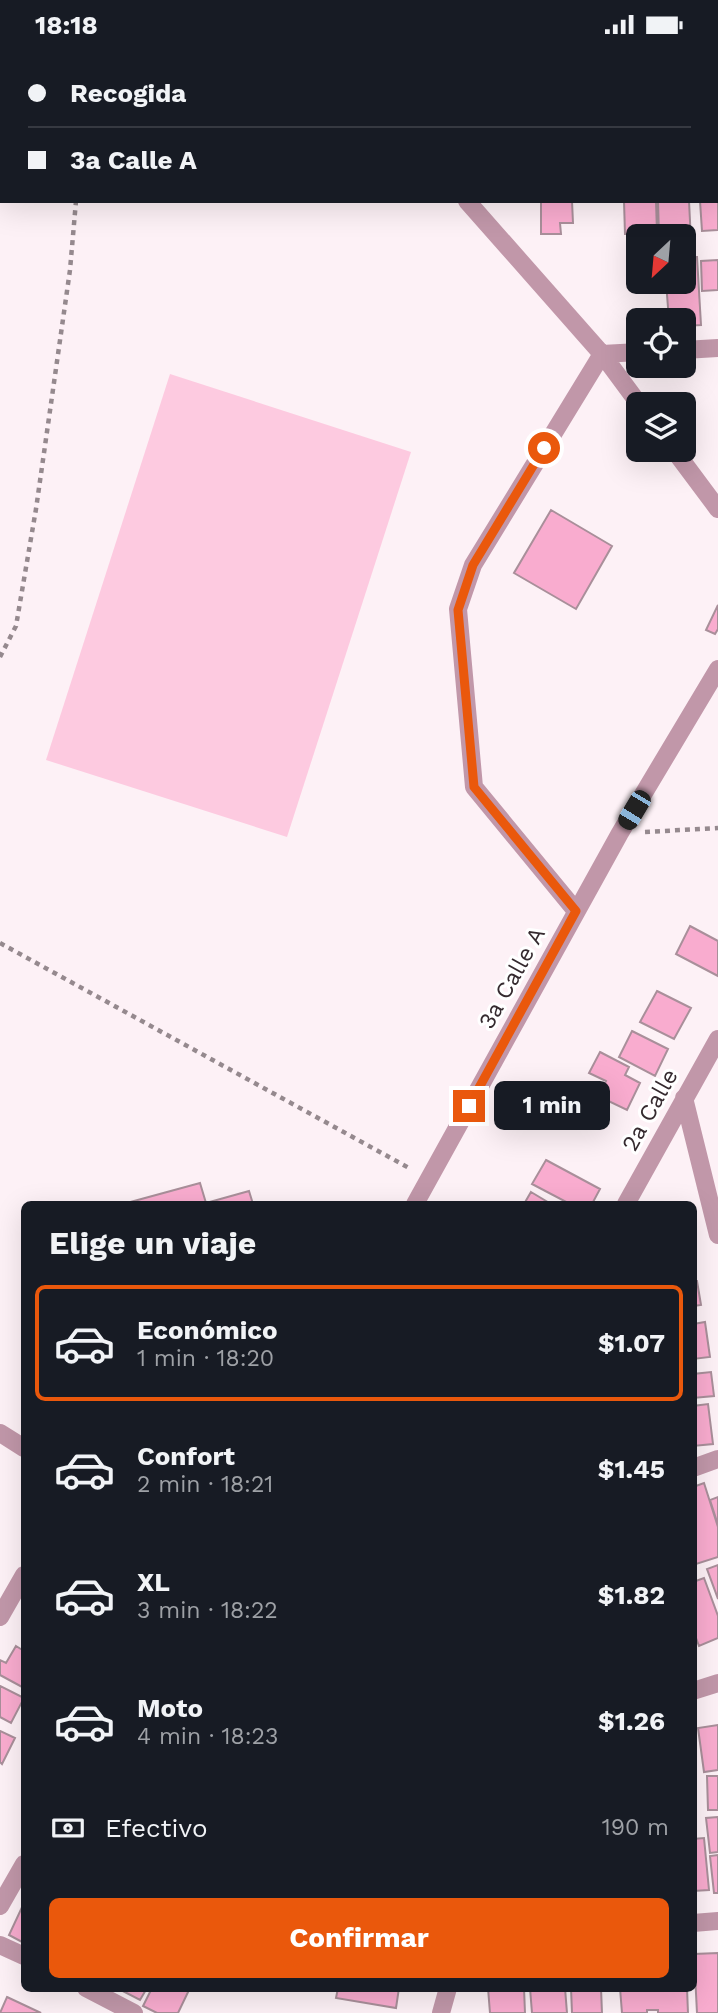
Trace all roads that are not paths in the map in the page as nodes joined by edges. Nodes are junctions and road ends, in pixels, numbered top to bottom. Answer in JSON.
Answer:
{"nodes":[{"id":1,"x":469,"y":203,"type":"edge"},
{"id":2,"x":718,"y":348,"type":"edge"},
{"id":3,"x":696,"y":349,"type":"edge"},
{"id":4,"x":626,"y":353,"type":"edge"},
{"id":5,"x":601,"y":354,"type":"junction"},
{"id":6,"x":630,"y":392,"type":"edge"},
{"id":7,"x":683,"y":462,"type":"edge"},
{"id":8,"x":718,"y":509,"type":"edge"},
{"id":9,"x":718,"y":669,"type":"edge"},
{"id":10,"x":576,"y":911,"type":"junction"},
{"id":11,"x":718,"y":1039,"type":"edge"},
{"id":12,"x":684,"y":1098,"type":"junction"},
{"id":13,"x":417,"y":1201,"type":"edge"},
{"id":14,"x":628,"y":1201,"type":"edge"},
{"id":15,"x":718,"y":1234,"type":"edge"},
{"id":16,"x":0,"y":1433,"type":"edge"},
{"id":17,"x":21,"y":1446,"type":"edge"},
{"id":18,"x":718,"y":1459,"type":"edge"},
{"id":19,"x":697,"y":1467,"type":"edge"},
{"id":20,"x":21,"y":1580,"type":"edge"},
{"id":21,"x":2,"y":1609,"type":"edge"},
{"id":22,"x":718,"y":1683,"type":"edge"},
{"id":23,"x":697,"y":1690,"type":"edge"},
{"id":24,"x":21,"y":1869,"type":"edge"},
{"id":25,"x":0,"y":1906,"type":"edge"},
{"id":26,"x":718,"y":1921,"type":"edge"},
{"id":27,"x":697,"y":1923,"type":"edge"},
{"id":28,"x":0,"y":1945,"type":"edge"},
{"id":29,"x":21,"y":1955,"type":"edge"},
{"id":30,"x":94,"y":1992,"type":"edge"},
{"id":31,"x":447,"y":1992,"type":"edge"},
{"id":32,"x":134,"y":2013,"type":"edge"},
{"id":33,"x":441,"y":2013,"type":"edge"}],
"edges":[{"from":1,"to":5,"type":"street"},
{"from":2,"to":3,"type":"street"},
{"from":4,"to":5,"type":"street"},
{"from":5,"to":6,"type":"street"},
{"from":5,"to":10,"type":"street"},
{"from":7,"to":8,"type":"street"},
{"from":9,"to":10,"type":"street","name":"3a Calle A"},
{"from":10,"to":13,"type":"street","name":"3a Calle A"},
{"from":11,"to":12,"type":"street","name":"2a Calle"},
{"from":12,"to":14,"type":"street","name":"2a Calle"},
{"from":12,"to":15,"type":"street"},
{"from":16,"to":17,"type":"street"},
{"from":18,"to":19,"type":"street"},
{"from":20,"to":21,"type":"street"},
{"from":22,"to":23,"type":"street"},
{"from":24,"to":25,"type":"street"},
{"from":26,"to":27,"type":"street"},
{"from":28,"to":29,"type":"street"},
{"from":30,"to":32,"type":"street"},
{"from":31,"to":33,"type":"street"}]}
